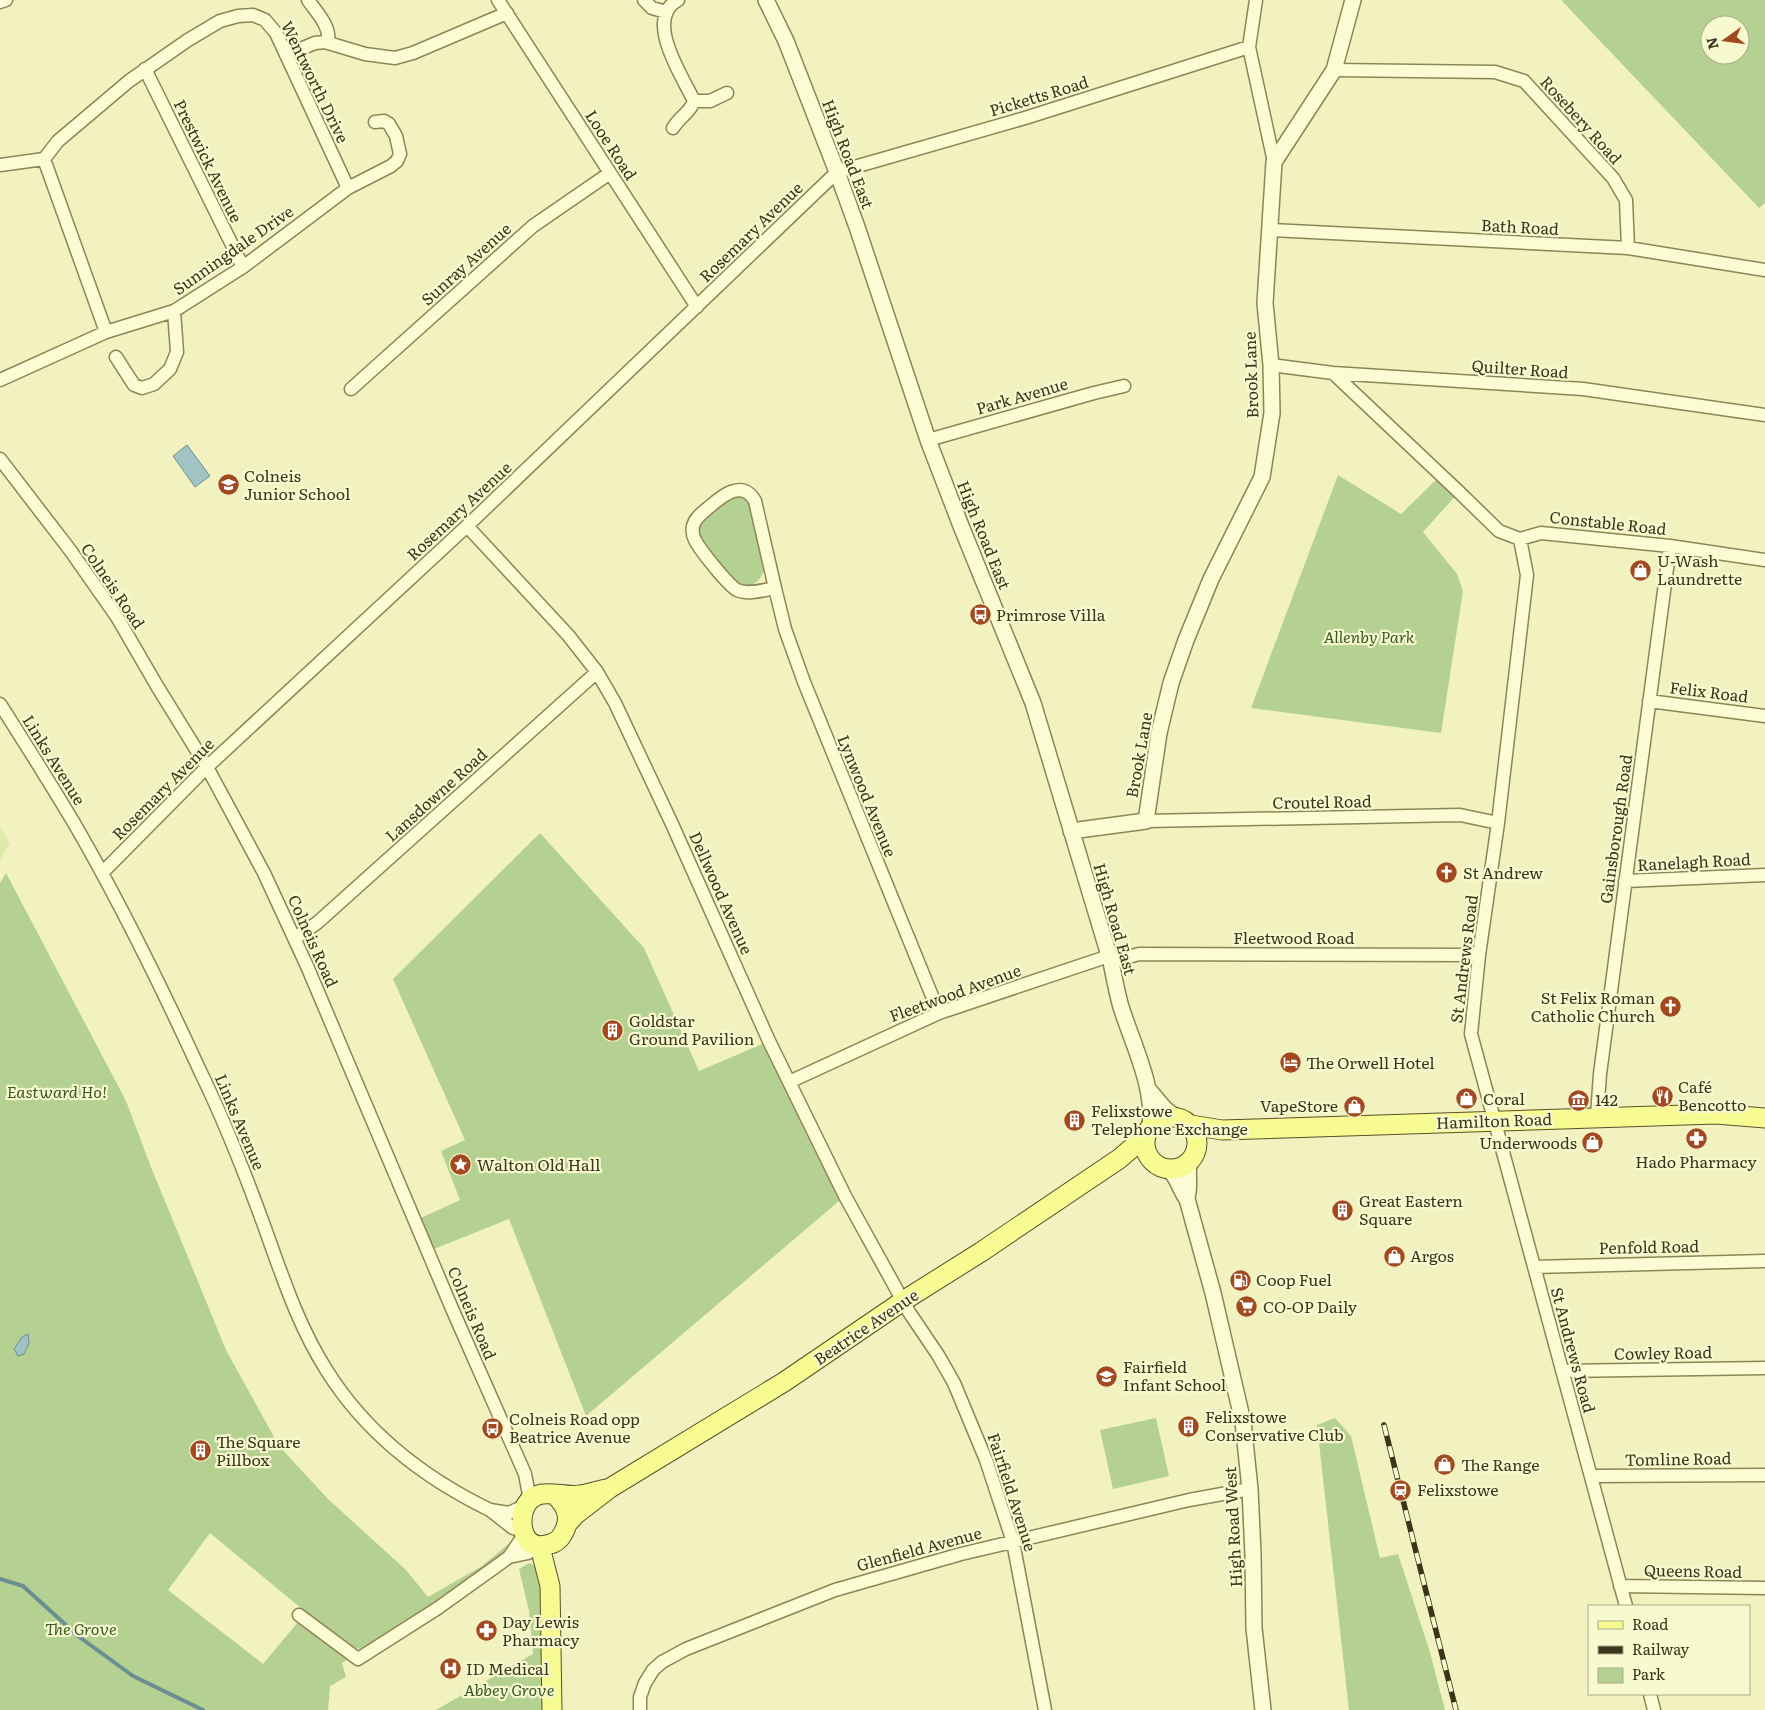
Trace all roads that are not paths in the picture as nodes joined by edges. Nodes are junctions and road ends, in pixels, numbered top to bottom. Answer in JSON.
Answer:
{"nodes":[{"id":1,"x":6,"y":0,"type":"edge"},
{"id":2,"x":308,"y":0,"type":"edge"},
{"id":3,"x":498,"y":0,"type":"edge"},
{"id":4,"x":644,"y":0,"type":"edge"},
{"id":5,"x":678,"y":0,"type":"edge"},
{"id":6,"x":766,"y":0,"type":"edge"},
{"id":7,"x":1256,"y":0,"type":"edge"},
{"id":8,"x":1353,"y":0,"type":"edge"},
{"id":9,"x":0,"y":2,"type":"edge"},
{"id":10,"x":666,"y":12,"type":"junction"},
{"id":11,"x":507,"y":13,"type":"junction"},
{"id":12,"x":328,"y":43,"type":"junction"},
{"id":13,"x":1249,"y":48,"type":"junction"},
{"id":14,"x":286,"y":55,"type":"junction"},
{"id":15,"x":145,"y":69,"type":"junction"},
{"id":16,"x":1334,"y":70,"type":"junction"},
{"id":17,"x":727,"y":93,"type":"dead end"},
{"id":18,"x":694,"y":100,"type":"junction"},
{"id":19,"x":375,"y":122,"type":"dead end"},
{"id":20,"x":673,"y":128,"type":"dead end"},
{"id":21,"x":44,"y":159,"type":"junction"},
{"id":22,"x":1274,"y":162,"type":"junction"},
{"id":23,"x":0,"y":165,"type":"edge"},
{"id":24,"x":837,"y":172,"type":"junction"},
{"id":25,"x":610,"y":173,"type":"junction"},
{"id":26,"x":348,"y":188,"type":"junction"},
{"id":27,"x":1271,"y":230,"type":"junction"},
{"id":28,"x":1628,"y":248,"type":"junction"},
{"id":29,"x":243,"y":267,"type":"junction"},
{"id":30,"x":1765,"y":270,"type":"edge"},
{"id":31,"x":697,"y":307,"type":"junction"},
{"id":32,"x":174,"y":311,"type":"junction"},
{"id":33,"x":106,"y":332,"type":"junction"},
{"id":34,"x":116,"y":357,"type":"dead end"},
{"id":35,"x":1271,"y":365,"type":"junction"},
{"id":36,"x":1333,"y":373,"type":"junction"},
{"id":37,"x":0,"y":380,"type":"edge"},
{"id":38,"x":1124,"y":386,"type":"dead end"},
{"id":39,"x":351,"y":388,"type":"dead end"},
{"id":40,"x":1765,"y":415,"type":"edge"},
{"id":41,"x":928,"y":440,"type":"junction"},
{"id":42,"x":0,"y":459,"type":"edge"},
{"id":43,"x":467,"y":526,"type":"junction"},
{"id":44,"x":1520,"y":539,"type":"junction"},
{"id":45,"x":1670,"y":546,"type":"junction"},
{"id":46,"x":1765,"y":560,"type":"edge"},
{"id":47,"x":775,"y":588,"type":"junction"},
{"id":48,"x":597,"y":672,"type":"junction"},
{"id":49,"x":1649,"y":701,"type":"junction"},
{"id":50,"x":0,"y":704,"type":"edge"},
{"id":51,"x":1765,"y":716,"type":"edge"},
{"id":52,"x":207,"y":767,"type":"junction"},
{"id":53,"x":1146,"y":821,"type":"junction"},
{"id":54,"x":1498,"y":823,"type":"junction"},
{"id":55,"x":1071,"y":831,"type":"junction"},
{"id":56,"x":102,"y":873,"type":"junction"},
{"id":57,"x":1765,"y":875,"type":"edge"},
{"id":58,"x":1625,"y":881,"type":"junction"},
{"id":59,"x":295,"y":938,"type":"junction"},
{"id":60,"x":1479,"y":955,"type":"junction"},
{"id":61,"x":1110,"y":959,"type":"junction"},
{"id":62,"x":939,"y":1013,"type":"junction"},
{"id":63,"x":789,"y":1082,"type":"junction"},
{"id":64,"x":1149,"y":1090,"type":"junction"},
{"id":65,"x":1597,"y":1116,"type":"junction"},
{"id":66,"x":1765,"y":1118,"type":"edge"},
{"id":67,"x":1494,"y":1120,"type":"junction"},
{"id":68,"x":1183,"y":1121,"type":"junction"},
{"id":69,"x":1222,"y":1130,"type":"junction"},
{"id":70,"x":1148,"y":1132,"type":"junction"},
{"id":71,"x":1193,"y":1154,"type":"junction"},
{"id":72,"x":1119,"y":1159,"type":"junction"},
{"id":73,"x":1160,"y":1164,"type":"junction"},
{"id":74,"x":1187,"y":1199,"type":"junction"},
{"id":75,"x":1765,"y":1261,"type":"edge"},
{"id":76,"x":1534,"y":1267,"type":"junction"},
{"id":77,"x":903,"y":1301,"type":"junction"},
{"id":78,"x":1765,"y":1368,"type":"edge"},
{"id":79,"x":1562,"y":1371,"type":"junction"},
{"id":80,"x":525,"y":1474,"type":"junction"},
{"id":81,"x":1765,"y":1475,"type":"edge"},
{"id":82,"x":1591,"y":1476,"type":"junction"},
{"id":83,"x":610,"y":1488,"type":"junction"},
{"id":84,"x":1250,"y":1489,"type":"junction"},
{"id":85,"x":553,"y":1494,"type":"junction"},
{"id":86,"x":528,"y":1502,"type":"junction"},
{"id":87,"x":490,"y":1510,"type":"junction"},
{"id":88,"x":564,"y":1531,"type":"junction"},
{"id":89,"x":531,"y":1539,"type":"junction"},
{"id":90,"x":1013,"y":1542,"type":"junction"},
{"id":91,"x":550,"y":1586,"type":"junction"},
{"id":92,"x":1620,"y":1586,"type":"junction"},
{"id":93,"x":1765,"y":1588,"type":"edge"},
{"id":94,"x":1626,"y":1605,"type":"edge"},
{"id":95,"x":299,"y":1616,"type":"dead end"},
{"id":96,"x":1650,"y":1695,"type":"edge"},
{"id":97,"x":552,"y":1710,"type":"edge"},
{"id":98,"x":640,"y":1710,"type":"edge"},
{"id":99,"x":1045,"y":1710,"type":"edge"},
{"id":100,"x":1263,"y":1710,"type":"edge"},
{"id":101,"x":1654,"y":1710,"type":"edge"}],
"edges":[{"from":1,"to":9,"type":"street"},
{"from":2,"to":12,"type":"street"},
{"from":3,"to":11,"type":"street","name":"Looe Road"},
{"from":4,"to":10,"type":"street"},
{"from":5,"to":10,"type":"street"},
{"from":6,"to":24,"type":"street","name":"High Road East"},
{"from":7,"to":13,"type":"street"},
{"from":8,"to":16,"type":"street"},
{"from":10,"to":18,"type":"street"},
{"from":11,"to":12,"type":"street"},
{"from":11,"to":25,"type":"street","name":"Looe Road"},
{"from":12,"to":14,"type":"street"},
{"from":13,"to":22,"type":"street"},
{"from":13,"to":24,"type":"street","name":"Picketts Road"},
{"from":14,"to":15,"type":"street","name":"Wentworth Drive"},
{"from":14,"to":26,"type":"street","name":"Wentworth Drive"},
{"from":15,"to":21,"type":"street","name":"Wentworth Drive"},
{"from":15,"to":29,"type":"street","name":"Prestwick Avenue"},
{"from":16,"to":22,"type":"street"},
{"from":16,"to":28,"type":"street","name":"Rosebery Road"},
{"from":17,"to":18,"type":"street"},
{"from":18,"to":20,"type":"street"},
{"from":19,"to":26,"type":"street","name":"Sunningdale Drive"},
{"from":21,"to":23,"type":"street"},
{"from":21,"to":33,"type":"street"},
{"from":22,"to":27,"type":"street","name":"Brook Lane"},
{"from":24,"to":31,"type":"street","name":"Rosemary Avenue"},
{"from":24,"to":41,"type":"street","name":"High Road East"},
{"from":25,"to":31,"type":"street","name":"Looe Road"},
{"from":25,"to":39,"type":"street","name":"Sunray Avenue"},
{"from":26,"to":29,"type":"street","name":"Sunningdale Drive"},
{"from":27,"to":28,"type":"street","name":"Bath Road"},
{"from":27,"to":35,"type":"street","name":"Brook Lane"},
{"from":28,"to":30,"type":"street","name":"Bath Road"},
{"from":29,"to":32,"type":"street","name":"Sunningdale Drive"},
{"from":31,"to":43,"type":"street","name":"Rosemary Avenue"},
{"from":32,"to":33,"type":"street","name":"Sunningdale Drive"},
{"from":32,"to":34,"type":"street"},
{"from":33,"to":37,"type":"street","name":"Sunningdale Drive"},
{"from":35,"to":36,"type":"street","name":"Quilter Road"},
{"from":35,"to":53,"type":"street","name":"Brook Lane"},
{"from":36,"to":40,"type":"street","name":"Quilter Road"},
{"from":36,"to":44,"type":"street"},
{"from":38,"to":41,"type":"street","name":"Park Avenue"},
{"from":41,"to":55,"type":"street","name":"High Road East"},
{"from":42,"to":52,"type":"street","name":"Colneis Road"},
{"from":43,"to":48,"type":"street","name":"Dellwood Avenue"},
{"from":43,"to":52,"type":"street","name":"Rosemary Avenue"},
{"from":44,"to":45,"type":"street","name":"Constable Road"},
{"from":44,"to":54,"type":"street","name":"St Andrews Road"},
{"from":45,"to":46,"type":"street","name":"Constable Road"},
{"from":45,"to":49,"type":"street","name":"Gainsborough Road"},
{"from":47,"to":47,"type":"street","name":"Lynwood Avenue"},
{"from":47,"to":62,"type":"street","name":"Lynwood Avenue"},
{"from":48,"to":59,"type":"street","name":"Lansdowne Road"},
{"from":48,"to":63,"type":"street","name":"Dellwood Avenue"},
{"from":49,"to":51,"type":"street","name":"Felix Road"},
{"from":49,"to":58,"type":"street","name":"Gainsborough Road"},
{"from":50,"to":56,"type":"street","name":"Links Avenue"},
{"from":52,"to":56,"type":"street","name":"Rosemary Avenue"},
{"from":52,"to":59,"type":"street","name":"Colneis Road"},
{"from":53,"to":54,"type":"street","name":"Croutel Road"},
{"from":53,"to":55,"type":"street","name":"Brook Lane"},
{"from":54,"to":60,"type":"street","name":"St Andrews Road"},
{"from":55,"to":61,"type":"street","name":"High Road East"},
{"from":56,"to":87,"type":"street","name":"Links Avenue"},
{"from":57,"to":58,"type":"street","name":"Ranelagh Road"},
{"from":58,"to":65,"type":"street","name":"Gainsborough Road"},
{"from":59,"to":80,"type":"street","name":"Colneis Road"},
{"from":60,"to":61,"type":"street","name":"Fleetwood Road"},
{"from":60,"to":67,"type":"street","name":"St Andrews Road"},
{"from":61,"to":62,"type":"street","name":"Fleetwood Avenue"},
{"from":61,"to":64,"type":"street","name":"High Road East"},
{"from":62,"to":63,"type":"street","name":"Fleetwood Avenue"},
{"from":63,"to":77,"type":"street","name":"Dellwood Avenue"},
{"from":64,"to":68,"type":"street","name":"High Road East"},
{"from":64,"to":70,"type":"street","name":"High Road East"},
{"from":65,"to":66,"type":"main road","name":"Hamilton Road"},
{"from":65,"to":67,"type":"main road","name":"Hamilton Road"},
{"from":67,"to":69,"type":"main road","name":"Hamilton Road"},
{"from":67,"to":76,"type":"street","name":"St Andrews Road"},
{"from":68,"to":69,"type":"main road","name":"Hamilton Road"},
{"from":68,"to":70,"type":"main road"},
{"from":68,"to":71,"type":"main road"},
{"from":69,"to":71,"type":"main road"},
{"from":70,"to":72,"type":"main road","name":"Beatrice Avenue"},
{"from":70,"to":73,"type":"main road"},
{"from":71,"to":73,"type":"main road"},
{"from":71,"to":74,"type":"street","name":"High Road West"},
{"from":72,"to":73,"type":"main road"},
{"from":72,"to":77,"type":"main road","name":"Beatrice Avenue"},
{"from":73,"to":74,"type":"street","name":"High Road West"},
{"from":74,"to":84,"type":"street","name":"High Road West"},
{"from":75,"to":76,"type":"street","name":"Penfold Road"},
{"from":76,"to":79,"type":"street","name":"St Andrews Road"},
{"from":77,"to":83,"type":"main road","name":"Beatrice Avenue"},
{"from":77,"to":90,"type":"street","name":"Fairfield Avenue"},
{"from":78,"to":79,"type":"street","name":"Cowley Road"},
{"from":79,"to":82,"type":"street","name":"St Andrews Road"},
{"from":80,"to":85,"type":"street","name":"Colneis Road"},
{"from":80,"to":86,"type":"street","name":"Colneis Road"},
{"from":81,"to":82,"type":"street","name":"Tomline Road"},
{"from":82,"to":92,"type":"street","name":"St Andrews Road"},
{"from":83,"to":85,"type":"main road","name":"Beatrice Avenue"},
{"from":83,"to":88,"type":"main road","name":"Beatrice Avenue"},
{"from":84,"to":90,"type":"street","name":"Glenfield Avenue"},
{"from":84,"to":100,"type":"street","name":"High Road West"},
{"from":85,"to":86,"type":"main road"},
{"from":85,"to":88,"type":"main road"},
{"from":86,"to":87,"type":"street","name":"Links Avenue"},
{"from":86,"to":89,"type":"main road"},
{"from":87,"to":89,"type":"street","name":"Links Avenue"},
{"from":88,"to":89,"type":"main road"},
{"from":88,"to":91,"type":"main road"},
{"from":89,"to":91,"type":"main road"},
{"from":89,"to":95,"type":"street"},
{"from":90,"to":98,"type":"street","name":"Glenfield Avenue"},
{"from":90,"to":99,"type":"street","name":"Fairfield Avenue"},
{"from":91,"to":97,"type":"main road"},
{"from":92,"to":93,"type":"street","name":"Queens Road"},
{"from":92,"to":94,"type":"street","name":"St Andrews Road"},
{"from":96,"to":101,"type":"street"}]}
